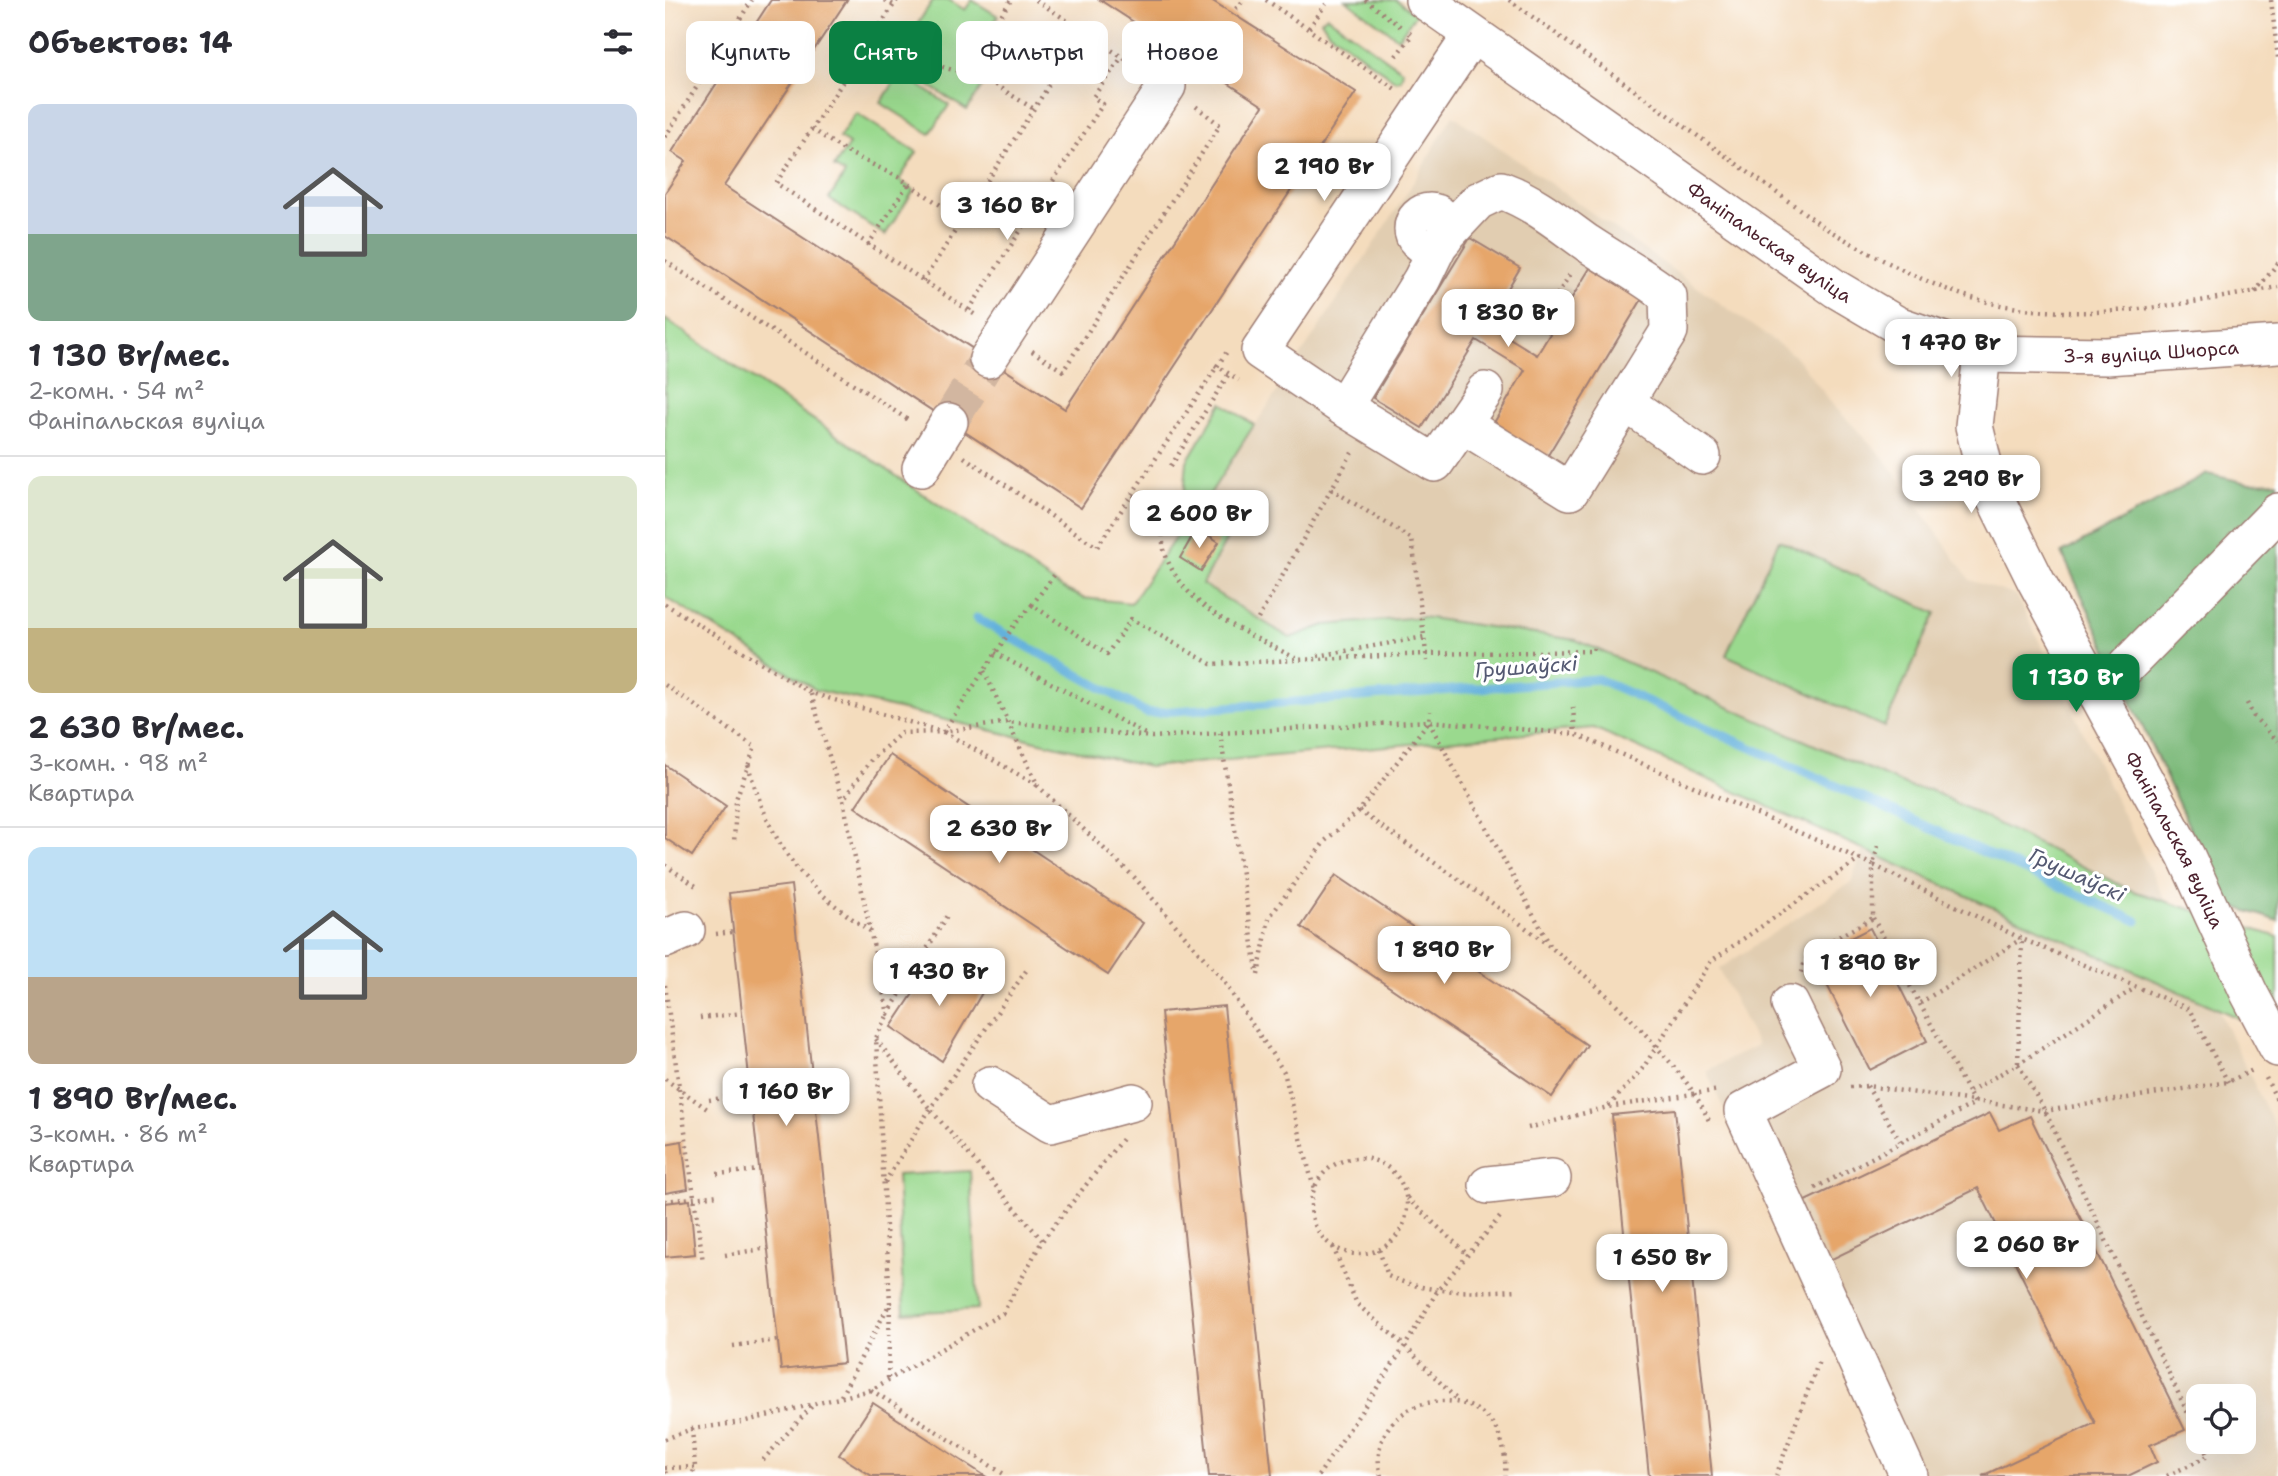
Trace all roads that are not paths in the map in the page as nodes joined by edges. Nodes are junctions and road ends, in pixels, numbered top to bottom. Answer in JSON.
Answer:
{"nodes":[{"id":1,"x":1424,"y":0,"type":"edge"},
{"id":2,"x":1472,"y":35,"type":"junction"},
{"id":3,"x":1167,"y":86,"type":"dead end"},
{"id":4,"x":2278,"y":344,"type":"edge"},
{"id":5,"x":1983,"y":354,"type":"junction"},
{"id":6,"x":988,"y":359,"type":"tunnel mouth"},
{"id":7,"x":1485,"y":391,"type":"dead end"},
{"id":8,"x":1625,"y":402,"type":"junction"},
{"id":9,"x":1356,"y":415,"type":"junction"},
{"id":10,"x":1462,"y":424,"type":"junction"},
{"id":11,"x":1702,"y":456,"type":"dead end"},
{"id":12,"x":2278,"y":512,"type":"edge"},
{"id":13,"x":2098,"y":695,"type":"junction"},
{"id":14,"x":1790,"y":1004,"type":"road end"},
{"id":15,"x":2278,"y":1048,"type":"edge"},
{"id":16,"x":990,"y":1085,"type":"dead end"},
{"id":17,"x":1133,"y":1102,"type":"dead end"},
{"id":18,"x":1552,"y":1178,"type":"dead end"},
{"id":19,"x":1495,"y":1199,"type":"road end"},
{"id":20,"x":1909,"y":1476,"type":"edge"}],
"edges":[{"from":1,"to":2,"type":"street","name":"Фаніпальская вуліца"},
{"from":2,"to":5,"type":"street","name":"Фаніпальская вуліца"},
{"from":2,"to":9,"type":"street"},
{"from":3,"to":6,"type":"street"},
{"from":4,"to":5,"type":"street","name":"3-я вуліца Шчорса"},
{"from":5,"to":13,"type":"street","name":"Фаніпальская вуліца"},
{"from":7,"to":10,"type":"street"},
{"from":8,"to":9,"type":"street"},
{"from":8,"to":10,"type":"street"},
{"from":8,"to":11,"type":"street"},
{"from":9,"to":10,"type":"street"},
{"from":12,"to":13,"type":"street"},
{"from":13,"to":15,"type":"street","name":"Фаніпальская вуліца"},
{"from":14,"to":20,"type":"street"},
{"from":16,"to":17,"type":"street"},
{"from":18,"to":19,"type":"street"}]}
